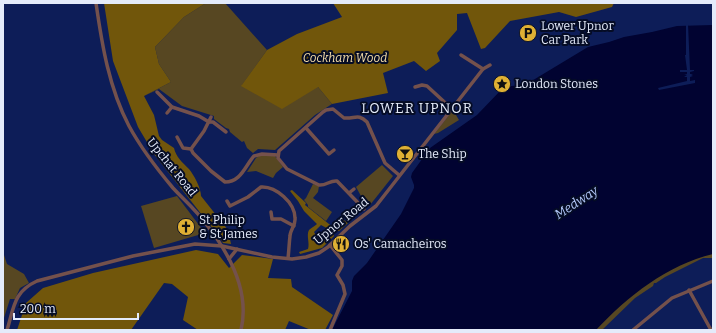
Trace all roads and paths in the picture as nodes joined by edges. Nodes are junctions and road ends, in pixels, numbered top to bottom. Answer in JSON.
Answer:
{"nodes":[{"id":1,"x":96,"y":3,"type":"edge"},
{"id":2,"x":461,"y":55,"type":"dead end"},
{"id":3,"x":490,"y":65,"type":"dead end"},
{"id":4,"x":483,"y":69,"type":"junction"},
{"id":5,"x":415,"y":87,"type":"dead end"},
{"id":6,"x":157,"y":92,"type":"dead end"},
{"id":7,"x":172,"y":107,"type":"junction"},
{"id":8,"x":452,"y":109,"type":"junction"},
{"id":9,"x":167,"y":113,"type":"dead end"},
{"id":10,"x":211,"y":117,"type":"dead end"},
{"id":11,"x":209,"y":122,"type":"junction"},
{"id":12,"x":306,"y":128,"type":"junction"},
{"id":13,"x":226,"y":132,"type":"dead end"},
{"id":14,"x":177,"y":137,"type":"dead end"},
{"id":15,"x":191,"y":149,"type":"junction"},
{"id":16,"x":334,"y":150,"type":"dead end"},
{"id":17,"x":278,"y":155,"type":"junction"},
{"id":18,"x":399,"y":175,"type":"junction"},
{"id":19,"x":354,"y":189,"type":"dead end"},
{"id":20,"x":349,"y":193,"type":"junction"},
{"id":21,"x":227,"y":201,"type":"dead end"},
{"id":22,"x":230,"y":206,"type":"junction"},
{"id":23,"x":364,"y":209,"type":"dead end"},
{"id":24,"x":234,"y":211,"type":"dead end"},
{"id":25,"x":271,"y":212,"type":"dead end"},
{"id":26,"x":294,"y":226,"type":"junction"},
{"id":27,"x":220,"y":245,"type":"junction"},
{"id":28,"x":330,"y":245,"type":"junction"},
{"id":29,"x":237,"y":249,"type":"junction"},
{"id":30,"x":288,"y":258,"type":"junction"},
{"id":31,"x":229,"y":259,"type":"junction"},
{"id":32,"x":713,"y":281,"type":"edge"},
{"id":33,"x":689,"y":290,"type":"junction"},
{"id":34,"x":7,"y":330,"type":"edge"},
{"id":35,"x":241,"y":330,"type":"edge"},
{"id":36,"x":330,"y":330,"type":"edge"},
{"id":37,"x":633,"y":330,"type":"edge"},
{"id":38,"x":711,"y":330,"type":"edge"}],
"edges":[{"from":1,"to":27,"type":"street","name":"Upchat Road"},
{"from":2,"to":4,"type":"street"},
{"from":3,"to":4,"type":"street","name":"Upnor Road"},
{"from":4,"to":8,"type":"street","name":"Upnor Road"},
{"from":5,"to":8,"type":"street"},
{"from":6,"to":7,"type":"street"},
{"from":7,"to":9,"type":"street"},
{"from":7,"to":11,"type":"street"},
{"from":8,"to":18,"type":"street","name":"Upnor Road"},
{"from":10,"to":11,"type":"street"},
{"from":11,"to":13,"type":"street"},
{"from":11,"to":15,"type":"street"},
{"from":12,"to":16,"type":"street"},
{"from":12,"to":17,"type":"street"},
{"from":12,"to":18,"type":"street"},
{"from":14,"to":15,"type":"street"},
{"from":15,"to":17,"type":"street"},
{"from":17,"to":20,"type":"street"},
{"from":18,"to":28,"type":"street","name":"Upnor Road"},
{"from":19,"to":20,"type":"street"},
{"from":20,"to":23,"type":"street"},
{"from":21,"to":22,"type":"street"},
{"from":22,"to":24,"type":"street"},
{"from":22,"to":26,"type":"street"},
{"from":25,"to":26,"type":"street"},
{"from":26,"to":30,"type":"street"},
{"from":27,"to":29,"type":"street","name":"Upnor Road"},
{"from":27,"to":31,"type":"street","name":"Upchat Road"},
{"from":27,"to":34,"type":"street","name":"Upnor Road"},
{"from":28,"to":30,"type":"street","name":"Upnor Road"},
{"from":28,"to":36,"type":"street"},
{"from":29,"to":30,"type":"street","name":"Upnor Road"},
{"from":29,"to":31,"type":"street"},
{"from":31,"to":35,"type":"street","name":"Upchat Road"},
{"from":32,"to":33,"type":"street"},
{"from":33,"to":37,"type":"street"},
{"from":33,"to":38,"type":"street"}]}
